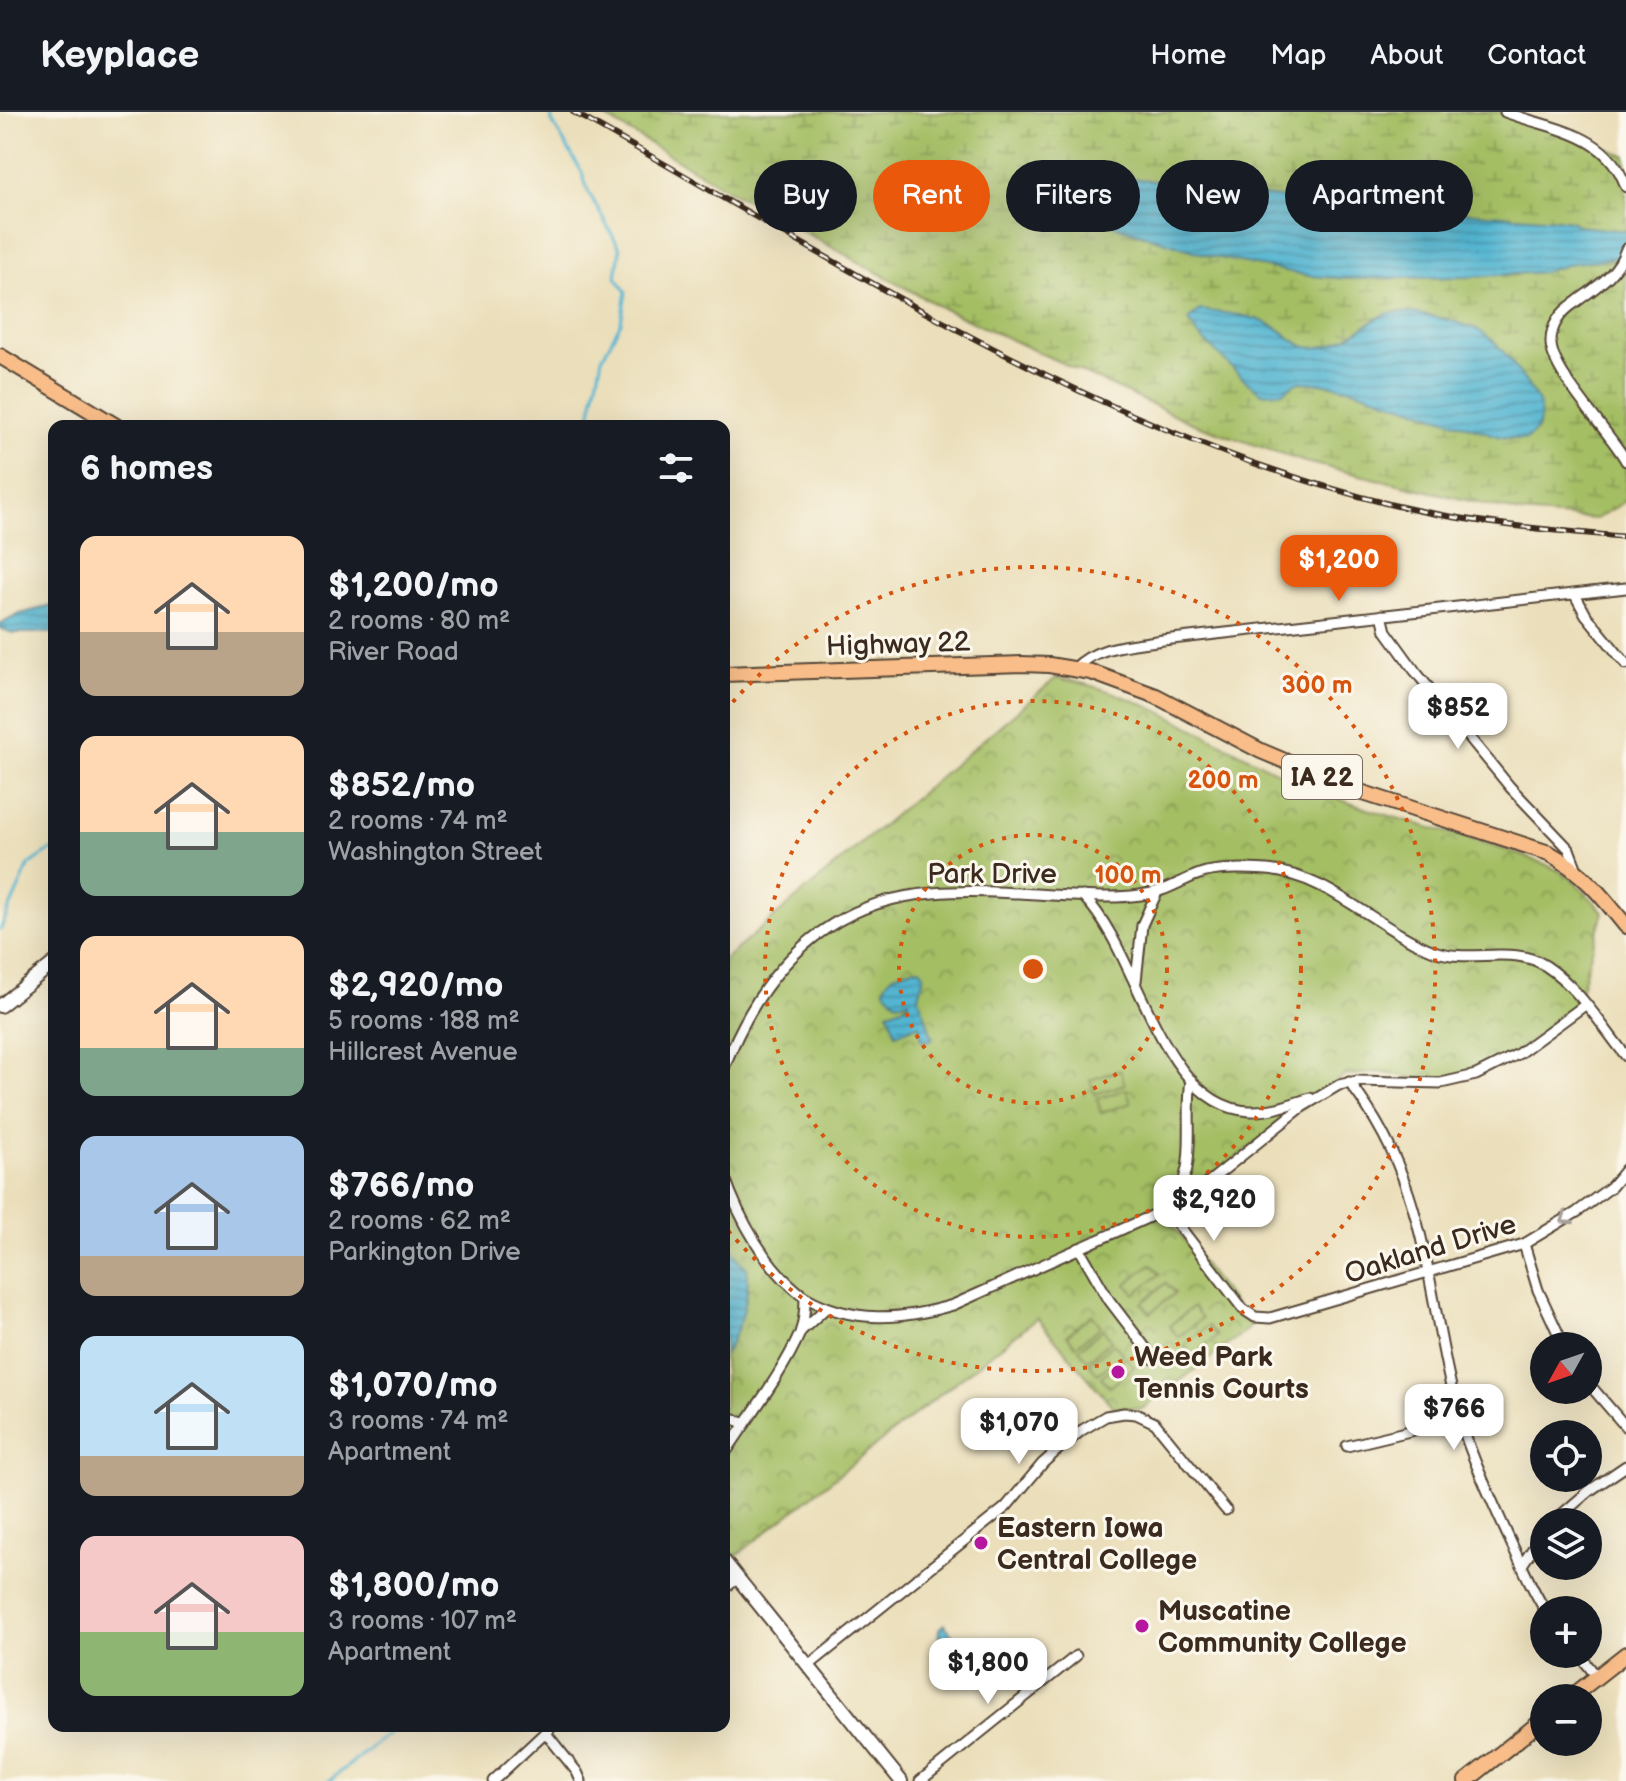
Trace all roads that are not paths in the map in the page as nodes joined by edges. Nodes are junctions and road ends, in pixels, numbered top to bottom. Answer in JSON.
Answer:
{"nodes":[{"id":1,"x":1505,"y":112,"type":"edge"},
{"id":2,"x":1626,"y":187,"type":"edge"},
{"id":3,"x":1626,"y":249,"type":"edge"},
{"id":4,"x":0,"y":356,"type":"edge"},
{"id":5,"x":106,"y":420,"type":"edge"},
{"id":6,"x":1626,"y":461,"type":"edge"},
{"id":7,"x":1626,"y":588,"type":"edge"},
{"id":8,"x":1575,"y":595,"type":"junction"},
{"id":9,"x":1382,"y":615,"type":"junction"},
{"id":10,"x":1626,"y":664,"type":"edge"},
{"id":11,"x":1074,"y":669,"type":"junction"},
{"id":12,"x":730,"y":674,"type":"edge"},
{"id":13,"x":1577,"y":870,"type":"junction"},
{"id":14,"x":1157,"y":892,"type":"junction"},
{"id":15,"x":1082,"y":896,"type":"junction"},
{"id":16,"x":1626,"y":926,"type":"edge"},
{"id":17,"x":48,"y":968,"type":"edge"},
{"id":18,"x":1136,"y":985,"type":"junction"},
{"id":19,"x":1585,"y":1005,"type":"junction"},
{"id":20,"x":0,"y":1006,"type":"edge"},
{"id":21,"x":730,"y":1055,"type":"edge"},
{"id":22,"x":1626,"y":1056,"type":"edge"},
{"id":23,"x":1191,"y":1080,"type":"junction"},
{"id":24,"x":1349,"y":1082,"type":"junction"},
{"id":25,"x":1317,"y":1096,"type":"junction"},
{"id":26,"x":1626,"y":1169,"type":"edge"},
{"id":27,"x":1186,"y":1175,"type":"junction"},
{"id":28,"x":1204,"y":1188,"type":"junction"},
{"id":29,"x":730,"y":1190,"type":"edge"},
{"id":30,"x":1167,"y":1210,"type":"junction"},
{"id":31,"x":1524,"y":1244,"type":"junction"},
{"id":32,"x":1079,"y":1248,"type":"junction"},
{"id":33,"x":1430,"y":1271,"type":"junction"},
{"id":34,"x":805,"y":1297,"type":"junction"},
{"id":35,"x":826,"y":1308,"type":"junction"},
{"id":36,"x":801,"y":1332,"type":"junction"},
{"id":37,"x":1558,"y":1332,"type":"edge"},
{"id":38,"x":1154,"y":1359,"type":"dead end"},
{"id":39,"x":1602,"y":1399,"type":"edge"},
{"id":40,"x":730,"y":1417,"type":"edge"},
{"id":41,"x":1460,"y":1419,"type":"junction"},
{"id":42,"x":745,"y":1424,"type":"junction"},
{"id":43,"x":1626,"y":1427,"type":"edge"},
{"id":44,"x":730,"y":1446,"type":"edge"},
{"id":45,"x":1347,"y":1446,"type":"dead end"},
{"id":46,"x":1626,"y":1466,"type":"edge"},
{"id":47,"x":1569,"y":1508,"type":"edge"},
{"id":48,"x":1226,"y":1510,"type":"dead end"},
{"id":49,"x":1530,"y":1553,"type":"edge"},
{"id":50,"x":1522,"y":1565,"type":"junction"},
{"id":51,"x":730,"y":1572,"type":"edge"},
{"id":52,"x":1538,"y":1596,"type":"edge"},
{"id":53,"x":1626,"y":1654,"type":"edge"},
{"id":54,"x":1076,"y":1656,"type":"dead end"},
{"id":55,"x":808,"y":1666,"type":"junction"},
{"id":56,"x":1590,"y":1668,"type":"edge"},
{"id":57,"x":1597,"y":1677,"type":"junction"},
{"id":58,"x":1588,"y":1684,"type":"edge"},
{"id":59,"x":1530,"y":1730,"type":"edge"},
{"id":60,"x":545,"y":1732,"type":"edge"},
{"id":61,"x":550,"y":1732,"type":"edge"},
{"id":62,"x":493,"y":1781,"type":"edge"},
{"id":63,"x":581,"y":1781,"type":"edge"},
{"id":64,"x":901,"y":1781,"type":"edge"},
{"id":65,"x":920,"y":1781,"type":"edge"},
{"id":66,"x":1466,"y":1781,"type":"edge"}],
"edges":[{"from":1,"to":2,"type":"street"},
{"from":3,"to":6,"type":"street"},
{"from":4,"to":5,"type":"main road"},
{"from":7,"to":8,"type":"street"},
{"from":8,"to":9,"type":"street"},
{"from":8,"to":10,"type":"street"},
{"from":9,"to":11,"type":"street"},
{"from":9,"to":13,"type":"street"},
{"from":11,"to":12,"type":"main road","name":"Highway 22","number":"IA 22"},
{"from":11,"to":13,"type":"main road","number":"IA 22"},
{"from":13,"to":16,"type":"main road","number":"IA 22"},
{"from":14,"to":15,"type":"street","name":"Park Drive"},
{"from":14,"to":18,"type":"street"},
{"from":14,"to":19,"type":"street","name":"Park Drive"},
{"from":15,"to":18,"type":"street"},
{"from":15,"to":21,"type":"street","name":"Park Drive"},
{"from":17,"to":20,"type":"street"},
{"from":18,"to":23,"type":"street"},
{"from":19,"to":22,"type":"street","name":"Park Drive"},
{"from":19,"to":24,"type":"street"},
{"from":23,"to":25,"type":"street"},
{"from":23,"to":27,"type":"street"},
{"from":24,"to":25,"type":"street"},
{"from":24,"to":33,"type":"street"},
{"from":25,"to":28,"type":"street"},
{"from":26,"to":31,"type":"street","name":"Oakland Drive","one_way":true},
{"from":27,"to":28,"type":"street"},
{"from":27,"to":30,"type":"street"},
{"from":28,"to":30,"type":"street"},
{"from":29,"to":34,"type":"street"},
{"from":30,"to":32,"type":"street"},
{"from":30,"to":33,"type":"street","name":"Oakland Drive"},
{"from":31,"to":33,"type":"street","name":"Oakland Drive"},
{"from":31,"to":37,"type":"street"},
{"from":32,"to":35,"type":"street"},
{"from":32,"to":38,"type":"street"},
{"from":33,"to":41,"type":"street"},
{"from":34,"to":35,"type":"street"},
{"from":34,"to":36,"type":"street"},
{"from":35,"to":36,"type":"street"},
{"from":36,"to":42,"type":"street"},
{"from":39,"to":43,"type":"street"},
{"from":40,"to":42,"type":"street"},
{"from":41,"to":45,"type":"street"},
{"from":41,"to":50,"type":"street"},
{"from":42,"to":44,"type":"street"},
{"from":46,"to":47,"type":"street"},
{"from":48,"to":55,"type":"street"},
{"from":49,"to":50,"type":"street"},
{"from":50,"to":52,"type":"street"},
{"from":51,"to":55,"type":"street"},
{"from":53,"to":57,"type":"main road"},
{"from":54,"to":65,"type":"street"},
{"from":55,"to":64,"type":"street"},
{"from":56,"to":57,"type":"street"},
{"from":57,"to":58,"type":"main road"},
{"from":59,"to":66,"type":"main road"},
{"from":60,"to":62,"type":"street"},
{"from":61,"to":63,"type":"street"}]}
